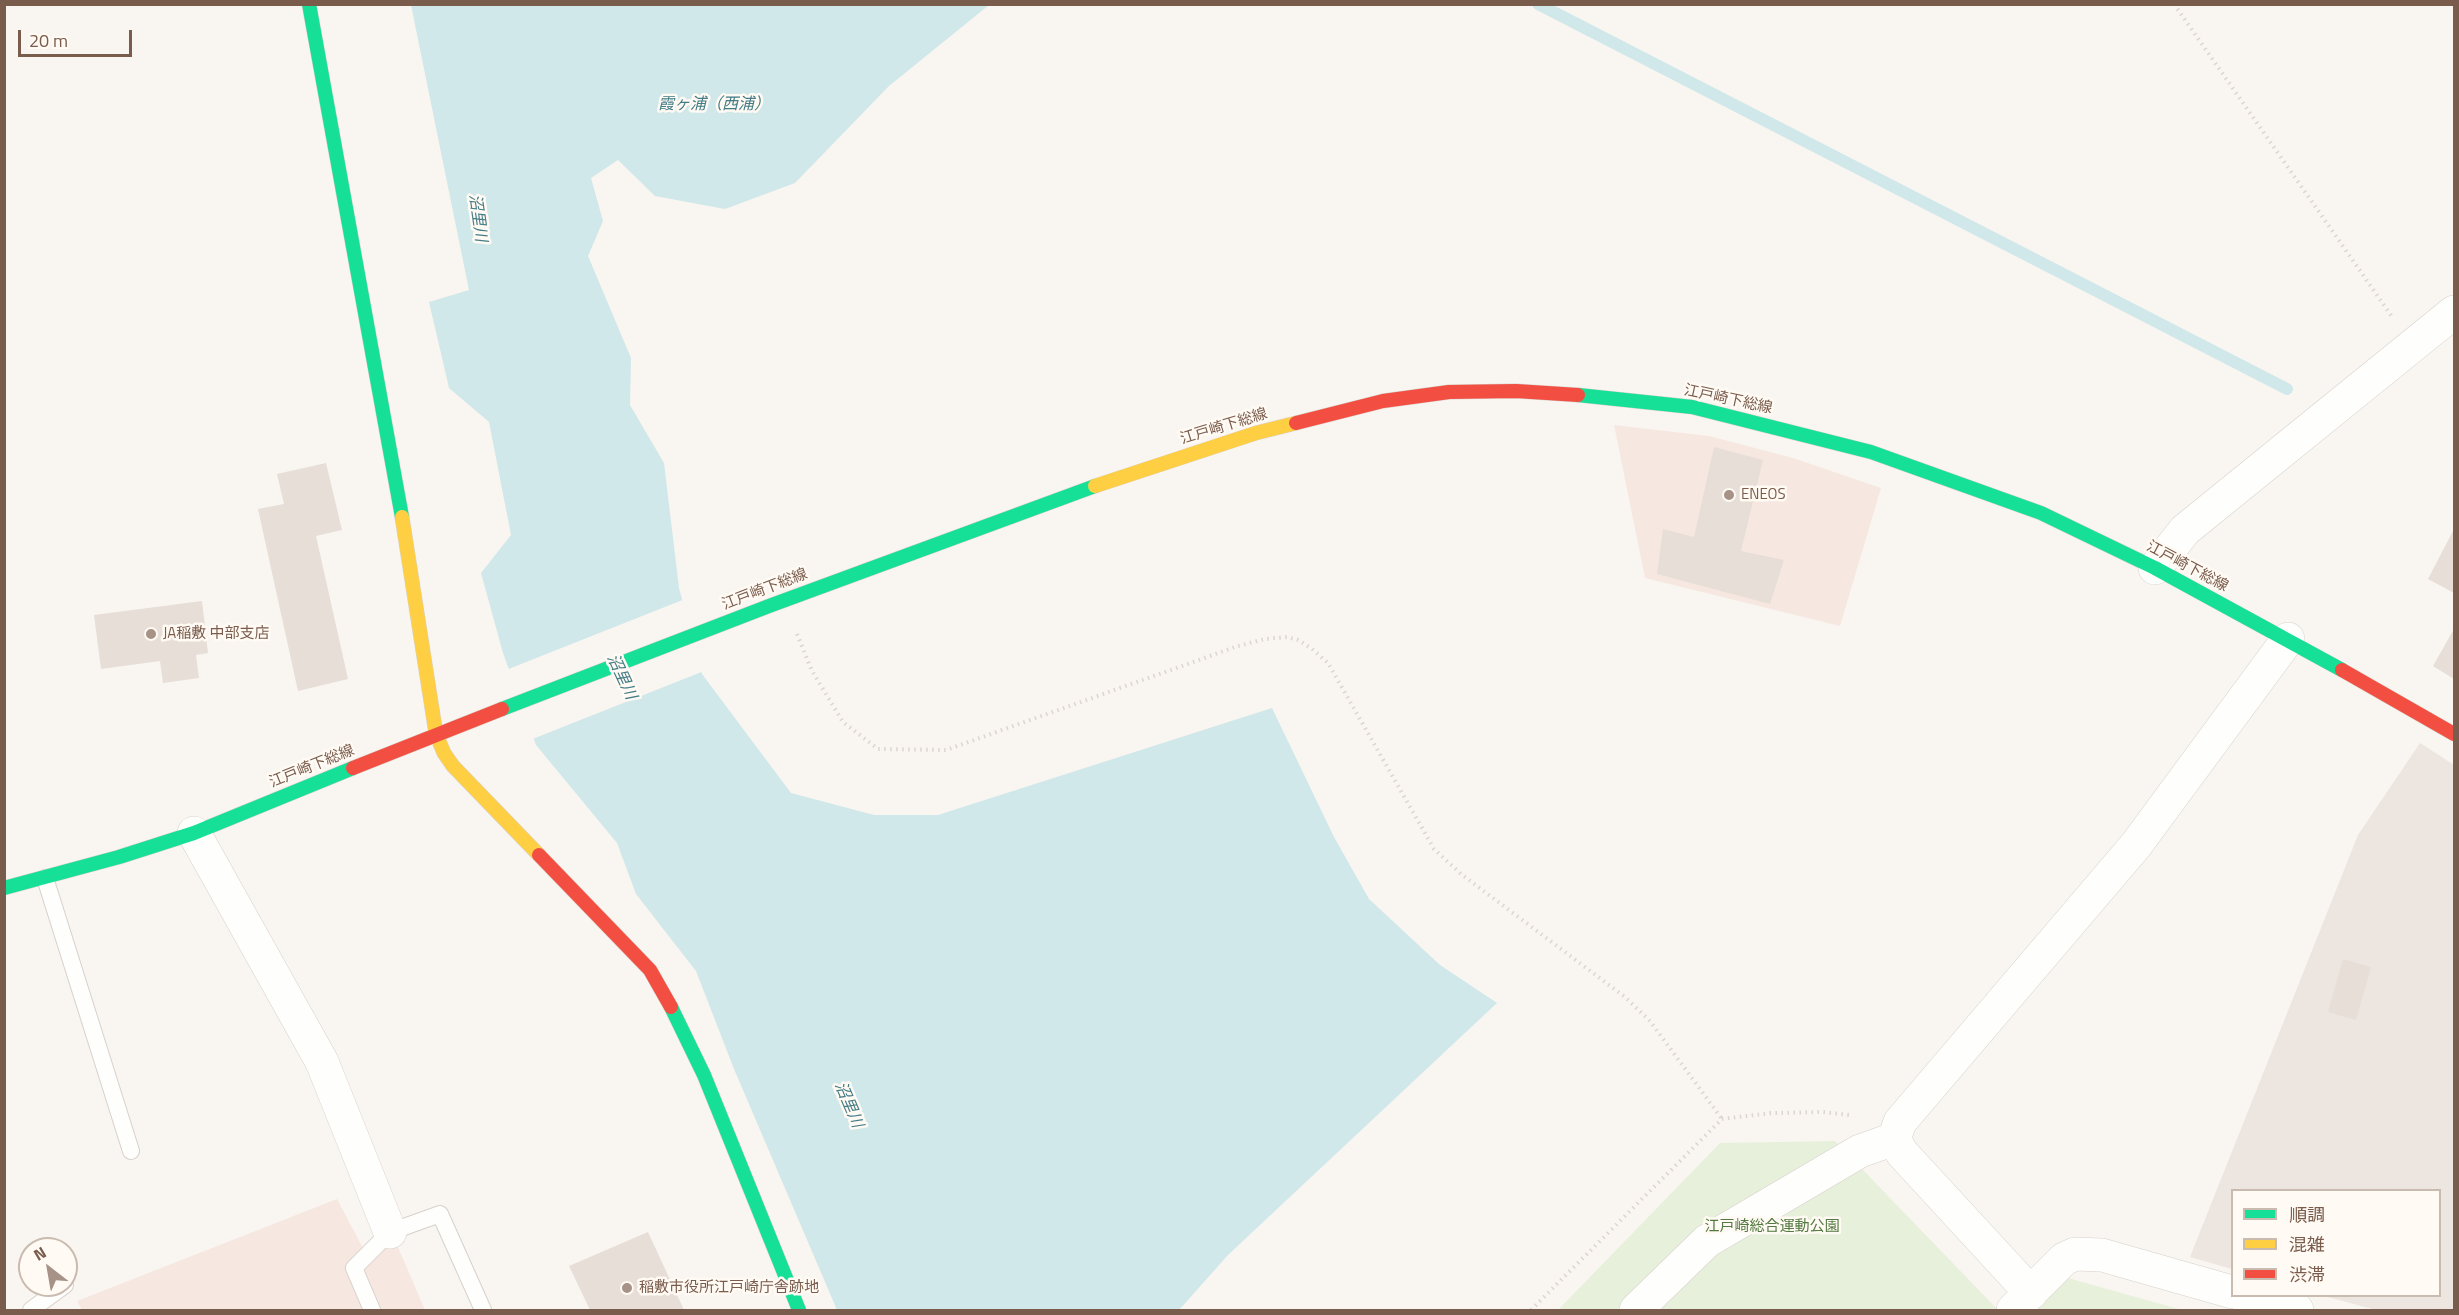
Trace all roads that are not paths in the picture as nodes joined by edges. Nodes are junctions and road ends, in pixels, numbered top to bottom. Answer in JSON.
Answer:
{"nodes":[{"id":1,"x":309,"y":4,"type":"edge"},
{"id":2,"x":2454,"y":312,"type":"edge"},
{"id":3,"x":2155,"y":568,"type":"junction"},
{"id":4,"x":2288,"y":639,"type":"junction"},
{"id":5,"x":436,"y":734,"type":"junction"},
{"id":6,"x":2454,"y":734,"type":"edge"},
{"id":7,"x":194,"y":833,"type":"junction"},
{"id":8,"x":45,"y":878,"type":"junction"},
{"id":9,"x":4,"y":888,"type":"edge"},
{"id":10,"x":1897,"y":1131,"type":"junction"},
{"id":11,"x":131,"y":1151,"type":"dead end"},
{"id":12,"x":390,"y":1232,"type":"junction"},
{"id":13,"x":2231,"y":1292,"type":"edge"},
{"id":14,"x":49,"y":1297,"type":"edge"},
{"id":15,"x":2248,"y":1297,"type":"edge"},
{"id":16,"x":2022,"y":1302,"type":"edge"},
{"id":17,"x":31,"y":1311,"type":"edge"},
{"id":18,"x":372,"y":1311,"type":"edge"},
{"id":19,"x":483,"y":1311,"type":"edge"},
{"id":20,"x":799,"y":1311,"type":"edge"},
{"id":21,"x":1636,"y":1311,"type":"edge"},
{"id":22,"x":2297,"y":1311,"type":"edge"}],
"edges":[{"from":1,"to":5,"type":"main road"},
{"from":2,"to":3,"type":"street"},
{"from":3,"to":4,"type":"main road","name":"江戸崎下総線"},
{"from":3,"to":5,"type":"main road","name":"江戸崎下総線"},
{"from":4,"to":6,"type":"main road","name":"江戸崎下総線"},
{"from":4,"to":10,"type":"street"},
{"from":5,"to":7,"type":"main road","name":"江戸崎下総線"},
{"from":5,"to":20,"type":"main road"},
{"from":7,"to":8,"type":"main road","name":"江戸崎下総線"},
{"from":7,"to":12,"type":"street"},
{"from":8,"to":9,"type":"main road","name":"江戸崎下総線"},
{"from":8,"to":11,"type":"lane"},
{"from":10,"to":16,"type":"street"},
{"from":10,"to":21,"type":"street"},
{"from":12,"to":18,"type":"lane"},
{"from":12,"to":19,"type":"lane"},
{"from":13,"to":16,"type":"street"},
{"from":14,"to":17,"type":"lane"},
{"from":15,"to":22,"type":"street"}]}
